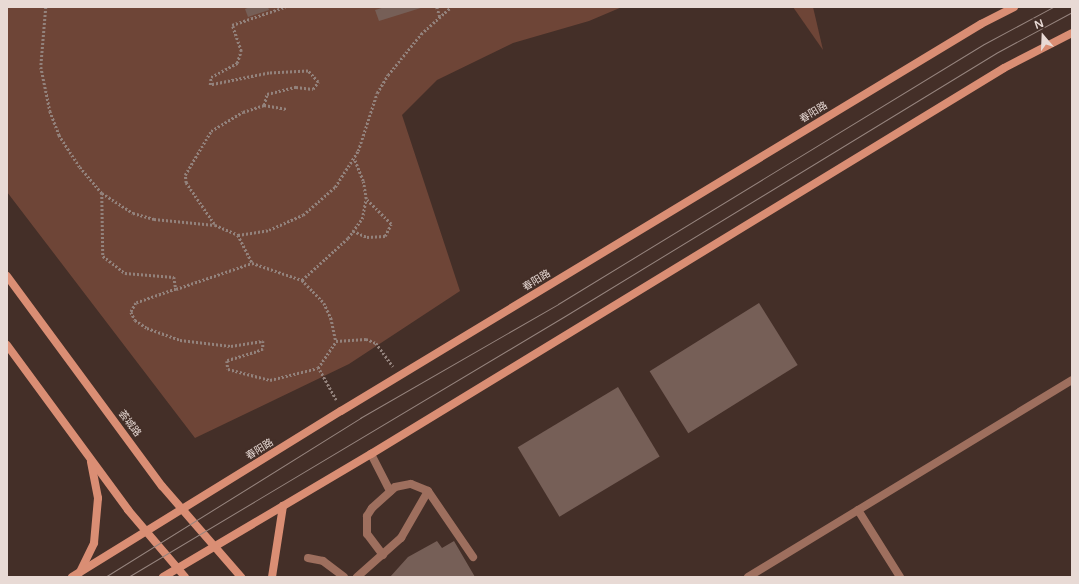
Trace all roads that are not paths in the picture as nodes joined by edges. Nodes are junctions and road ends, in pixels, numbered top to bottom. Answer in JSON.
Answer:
{"nodes":[{"id":1,"x":1014,"y":7,"type":"edge"},
{"id":2,"x":1072,"y":33,"type":"edge"},
{"id":3,"x":7,"y":276,"type":"edge"},
{"id":4,"x":7,"y":345,"type":"edge"},
{"id":5,"x":1072,"y":380,"type":"edge"},
{"id":6,"x":371,"y":454,"type":"junction"},
{"id":7,"x":91,"y":459,"type":"junction"},
{"id":8,"x":390,"y":490,"type":"junction"},
{"id":9,"x":428,"y":490,"type":"junction"},
{"id":10,"x":283,"y":506,"type":"junction"},
{"id":11,"x":182,"y":510,"type":"junction"},
{"id":12,"x":858,"y":510,"type":"junction"},
{"id":13,"x":146,"y":532,"type":"junction"},
{"id":14,"x":214,"y":548,"type":"junction"},
{"id":15,"x":383,"y":555,"type":"junction"},
{"id":16,"x":473,"y":557,"type":"dead end"},
{"id":17,"x":308,"y":558,"type":"dead end"},
{"id":18,"x":177,"y":569,"type":"junction"},
{"id":19,"x":80,"y":572,"type":"junction"},
{"id":20,"x":72,"y":577,"type":"edge"},
{"id":21,"x":163,"y":577,"type":"edge"},
{"id":22,"x":185,"y":577,"type":"edge"},
{"id":23,"x":241,"y":577,"type":"edge"},
{"id":24,"x":272,"y":577,"type":"edge"},
{"id":25,"x":344,"y":577,"type":"edge"},
{"id":26,"x":357,"y":577,"type":"edge"},
{"id":27,"x":748,"y":577,"type":"edge"},
{"id":28,"x":900,"y":577,"type":"edge"}],
"edges":[{"from":1,"to":11,"type":"main road","name":"春阳路"},
{"from":2,"to":6,"type":"main road"},
{"from":3,"to":11,"type":"main road","name":"荟城路"},
{"from":4,"to":7,"type":"main road"},
{"from":5,"to":12,"type":"lane"},
{"from":6,"to":8,"type":"lane"},
{"from":6,"to":10,"type":"main road"},
{"from":7,"to":13,"type":"main road"},
{"from":7,"to":19,"type":"main road"},
{"from":8,"to":9,"type":"lane"},
{"from":8,"to":15,"type":"lane"},
{"from":9,"to":15,"type":"lane"},
{"from":9,"to":16,"type":"lane"},
{"from":10,"to":14,"type":"main road"},
{"from":10,"to":24,"type":"main road"},
{"from":11,"to":13,"type":"main road","name":"春阳路"},
{"from":11,"to":14,"type":"main road","name":"荟城路"},
{"from":12,"to":27,"type":"lane"},
{"from":12,"to":28,"type":"lane"},
{"from":13,"to":18,"type":"main road"},
{"from":13,"to":19,"type":"main road","name":"春阳路"},
{"from":14,"to":18,"type":"main road"},
{"from":14,"to":23,"type":"main road","name":"荟城路"},
{"from":15,"to":26,"type":"lane"},
{"from":17,"to":25,"type":"lane"},
{"from":18,"to":21,"type":"main road"},
{"from":18,"to":22,"type":"main road"},
{"from":19,"to":20,"type":"main road","name":"春阳路"}]}
